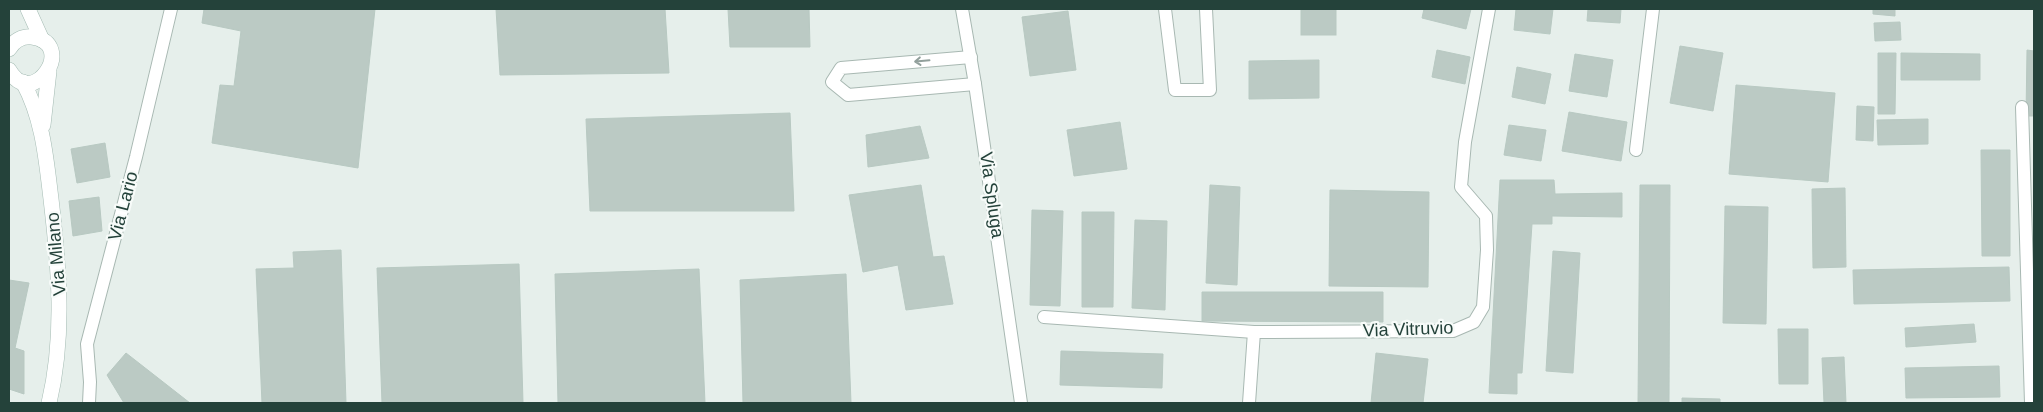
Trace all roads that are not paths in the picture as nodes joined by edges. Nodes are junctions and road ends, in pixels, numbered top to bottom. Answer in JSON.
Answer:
{"nodes":[{"id":1,"x":27,"y":9,"type":"edge"},
{"id":2,"x":171,"y":9,"type":"edge"},
{"id":3,"x":962,"y":9,"type":"edge"},
{"id":4,"x":1165,"y":9,"type":"edge"},
{"id":5,"x":1206,"y":9,"type":"edge"},
{"id":6,"x":1489,"y":9,"type":"edge"},
{"id":7,"x":1652,"y":9,"type":"edge"},
{"id":8,"x":42,"y":40,"type":"junction"},
{"id":9,"x":13,"y":42,"type":"edge"},
{"id":10,"x":971,"y":57,"type":"junction"},
{"id":11,"x":9,"y":70,"type":"edge"},
{"id":12,"x":49,"y":71,"type":"junction"},
{"id":13,"x":23,"y":82,"type":"junction"},
{"id":14,"x":976,"y":84,"type":"junction"},
{"id":15,"x":2022,"y":107,"type":"dead end"},
{"id":16,"x":42,"y":130,"type":"junction"},
{"id":17,"x":1636,"y":150,"type":"dead end"},
{"id":18,"x":1044,"y":317,"type":"dead end"},
{"id":19,"x":1254,"y":332,"type":"junction"},
{"id":20,"x":54,"y":379,"type":"junction"},
{"id":21,"x":1019,"y":381,"type":"junction"},
{"id":22,"x":49,"y":403,"type":"edge"},
{"id":23,"x":61,"y":403,"type":"edge"},
{"id":24,"x":89,"y":403,"type":"edge"},
{"id":25,"x":1021,"y":403,"type":"edge"},
{"id":26,"x":1030,"y":403,"type":"edge"},
{"id":27,"x":1249,"y":403,"type":"edge"},
{"id":28,"x":2031,"y":403,"type":"edge"}],
"edges":[{"from":1,"to":8,"type":"main road"},
{"from":1,"to":9,"type":"main road"},
{"from":2,"to":24,"type":"street","name":"Via Lario"},
{"from":3,"to":10,"type":"street","name":"Via Spluga"},
{"from":4,"to":5,"type":"street"},
{"from":6,"to":19,"type":"street","name":"Via Vitruvio"},
{"from":7,"to":17,"type":"street"},
{"from":8,"to":9,"type":"main road"},
{"from":8,"to":12,"type":"main road","name":"Via Milano"},
{"from":10,"to":14,"type":"street","name":"Via Spluga"},
{"from":10,"to":14,"type":"street","one_way":true},
{"from":11,"to":13,"type":"main road"},
{"from":12,"to":13,"type":"main road"},
{"from":12,"to":16,"type":"main road","name":"Via Milano"},
{"from":13,"to":16,"type":"main road","name":"Via Milano"},
{"from":14,"to":21,"type":"street","name":"Via Spluga"},
{"from":15,"to":28,"type":"street"},
{"from":16,"to":20,"type":"main road","name":"Via Milano"},
{"from":18,"to":19,"type":"street","name":"Via Vitruvio"},
{"from":19,"to":27,"type":"street"},
{"from":20,"to":22,"type":"main road","name":"Via Milano"},
{"from":20,"to":23,"type":"main road","name":"Via Milano"},
{"from":21,"to":25,"type":"street","name":"Via Spluga"},
{"from":21,"to":26,"type":"street","name":"Via Spluga"}]}
